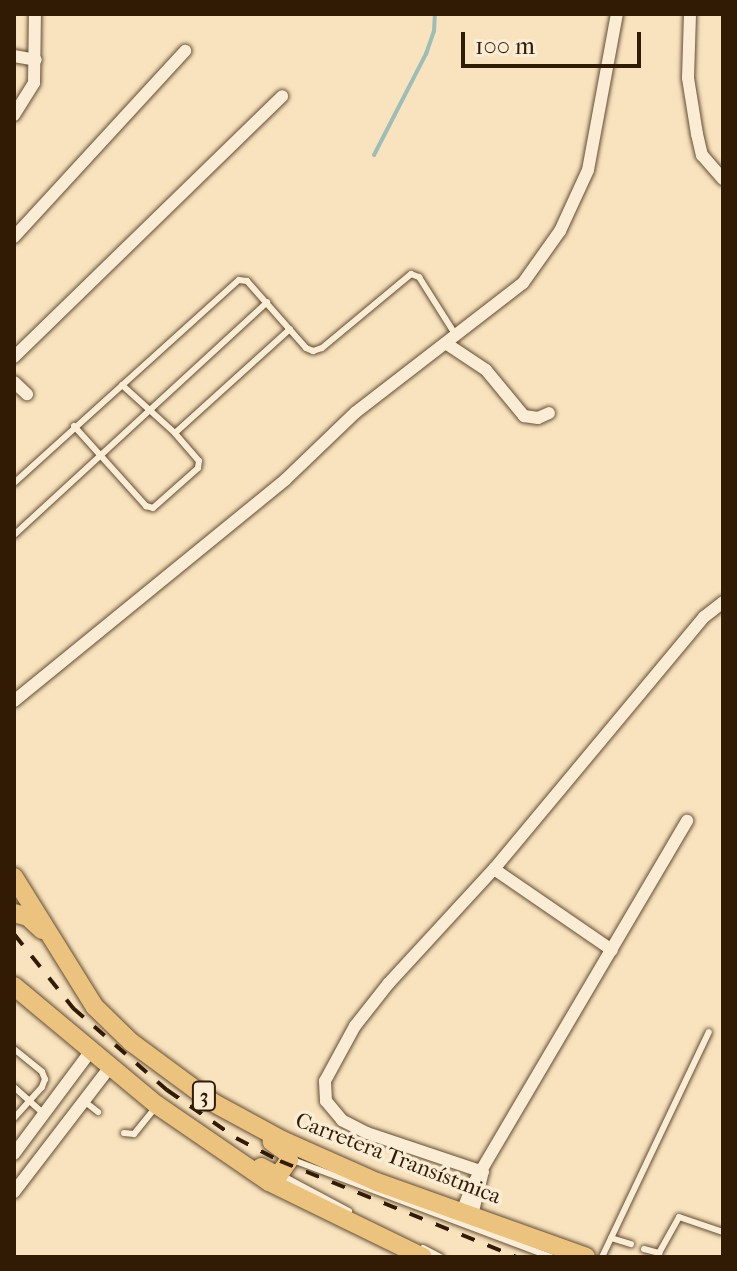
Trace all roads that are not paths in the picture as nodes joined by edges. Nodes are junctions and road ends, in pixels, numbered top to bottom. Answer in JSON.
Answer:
{"nodes":[{"id":1,"x":35,"y":14,"type":"edge"},
{"id":2,"x":617,"y":14,"type":"edge"},
{"id":3,"x":690,"y":14,"type":"edge"},
{"id":4,"x":185,"y":51,"type":"dead end"},
{"id":5,"x":14,"y":56,"type":"edge"},
{"id":6,"x":36,"y":60,"type":"junction"},
{"id":7,"x":282,"y":96,"type":"dead end"},
{"id":8,"x":14,"y":115,"type":"edge"},
{"id":9,"x":723,"y":179,"type":"edge"},
{"id":10,"x":14,"y":237,"type":"edge"},
{"id":11,"x":267,"y":302,"type":"junction"},
{"id":12,"x":290,"y":329,"type":"junction"},
{"id":13,"x":452,"y":341,"type":"junction"},
{"id":14,"x":14,"y":357,"type":"edge"},
{"id":15,"x":14,"y":382,"type":"edge"},
{"id":16,"x":122,"y":385,"type":"junction"},
{"id":17,"x":27,"y":394,"type":"dead end"},
{"id":18,"x":150,"y":412,"type":"junction"},
{"id":19,"x":549,"y":413,"type":"dead end"},
{"id":20,"x":74,"y":426,"type":"junction"},
{"id":21,"x":175,"y":433,"type":"junction"},
{"id":22,"x":102,"y":456,"type":"junction"},
{"id":23,"x":14,"y":483,"type":"edge"},
{"id":24,"x":14,"y":535,"type":"edge"},
{"id":25,"x":723,"y":602,"type":"edge"},
{"id":26,"x":14,"y":701,"type":"edge"},
{"id":27,"x":687,"y":821,"type":"dead end"},
{"id":28,"x":494,"y":869,"type":"junction"},
{"id":29,"x":14,"y":877,"type":"edge"},
{"id":30,"x":14,"y":913,"type":"edge"},
{"id":31,"x":55,"y":943,"type":"junction"},
{"id":32,"x":612,"y":950,"type":"junction"},
{"id":33,"x":14,"y":975,"type":"edge"},
{"id":34,"x":20,"y":992,"type":"edge"},
{"id":35,"x":709,"y":1032,"type":"dead end"},
{"id":36,"x":14,"y":1049,"type":"edge"},
{"id":37,"x":90,"y":1052,"type":"junction"},
{"id":38,"x":109,"y":1068,"type":"junction"},
{"id":39,"x":14,"y":1087,"type":"edge"},
{"id":40,"x":30,"y":1101,"type":"junction"},
{"id":41,"x":84,"y":1101,"type":"junction"},
{"id":42,"x":212,"y":1102,"type":"junction"},
{"id":43,"x":157,"y":1105,"type":"junction"},
{"id":44,"x":98,"y":1112,"type":"dead end"},
{"id":45,"x":44,"y":1114,"type":"junction"},
{"id":46,"x":14,"y":1118,"type":"edge"},
{"id":47,"x":124,"y":1133,"type":"dead end"},
{"id":48,"x":14,"y":1154,"type":"edge"},
{"id":49,"x":285,"y":1166,"type":"junction"},
{"id":50,"x":483,"y":1172,"type":"junction"},
{"id":51,"x":14,"y":1192,"type":"edge"},
{"id":52,"x":467,"y":1213,"type":"junction"},
{"id":53,"x":723,"y":1232,"type":"edge"},
{"id":54,"x":611,"y":1238,"type":"junction"},
{"id":55,"x":631,"y":1244,"type":"dead end"},
{"id":56,"x":644,"y":1249,"type":"dead end"},
{"id":57,"x":423,"y":1257,"type":"edge"},
{"id":58,"x":441,"y":1257,"type":"edge"},
{"id":59,"x":551,"y":1257,"type":"edge"},
{"id":60,"x":586,"y":1257,"type":"edge"},
{"id":61,"x":602,"y":1257,"type":"edge"}],
"edges":[{"from":1,"to":6,"type":"street"},
{"from":2,"to":13,"type":"street"},
{"from":3,"to":9,"type":"street"},
{"from":4,"to":10,"type":"street"},
{"from":5,"to":6,"type":"street"},
{"from":6,"to":8,"type":"street"},
{"from":7,"to":14,"type":"street"},
{"from":11,"to":12,"type":"lane"},
{"from":11,"to":16,"type":"lane"},
{"from":11,"to":18,"type":"lane"},
{"from":12,"to":13,"type":"lane"},
{"from":12,"to":21,"type":"lane"},
{"from":13,"to":19,"type":"street"},
{"from":13,"to":26,"type":"street"},
{"from":15,"to":17,"type":"street"},
{"from":16,"to":18,"type":"lane"},
{"from":16,"to":20,"type":"lane"},
{"from":18,"to":21,"type":"lane"},
{"from":18,"to":22,"type":"lane"},
{"from":20,"to":22,"type":"lane"},
{"from":20,"to":23,"type":"lane"},
{"from":21,"to":22,"type":"lane"},
{"from":22,"to":24,"type":"lane"},
{"from":25,"to":28,"type":"street"},
{"from":27,"to":32,"type":"street"},
{"from":28,"to":32,"type":"street"},
{"from":28,"to":50,"type":"street"},
{"from":29,"to":31,"type":"main road","name":"Carretera Transístmica","number":"3"},
{"from":30,"to":31,"type":"main road"},
{"from":31,"to":42,"type":"main road","name":"Carretera Transístmica","number":"3"},
{"from":32,"to":50,"type":"street"},
{"from":33,"to":34,"type":"main road"},
{"from":34,"to":37,"type":"main road","number":"3"},
{"from":35,"to":54,"type":"lane"},
{"from":36,"to":40,"type":"lane"},
{"from":37,"to":38,"type":"main road","number":"3"},
{"from":37,"to":45,"type":"street"},
{"from":38,"to":41,"type":"street"},
{"from":38,"to":43,"type":"main road","number":"3"},
{"from":38,"to":49,"type":"main road"},
{"from":39,"to":40,"type":"lane"},
{"from":40,"to":45,"type":"lane"},
{"from":40,"to":46,"type":"lane"},
{"from":41,"to":44,"type":"lane"},
{"from":41,"to":51,"type":"street"},
{"from":42,"to":49,"type":"main road"},
{"from":42,"to":52,"type":"main road","name":"Carretera Transístmica","number":"3"},
{"from":43,"to":47,"type":"lane"},
{"from":43,"to":57,"type":"main road","number":"3"},
{"from":45,"to":48,"type":"street"},
{"from":49,"to":58,"type":"lane"},
{"from":49,"to":59,"type":"lane"},
{"from":50,"to":52,"type":"street"},
{"from":52,"to":60,"type":"main road","name":"Carretera Transístmica","number":"3"},
{"from":53,"to":56,"type":"lane"},
{"from":54,"to":55,"type":"lane"},
{"from":54,"to":61,"type":"lane"}]}
